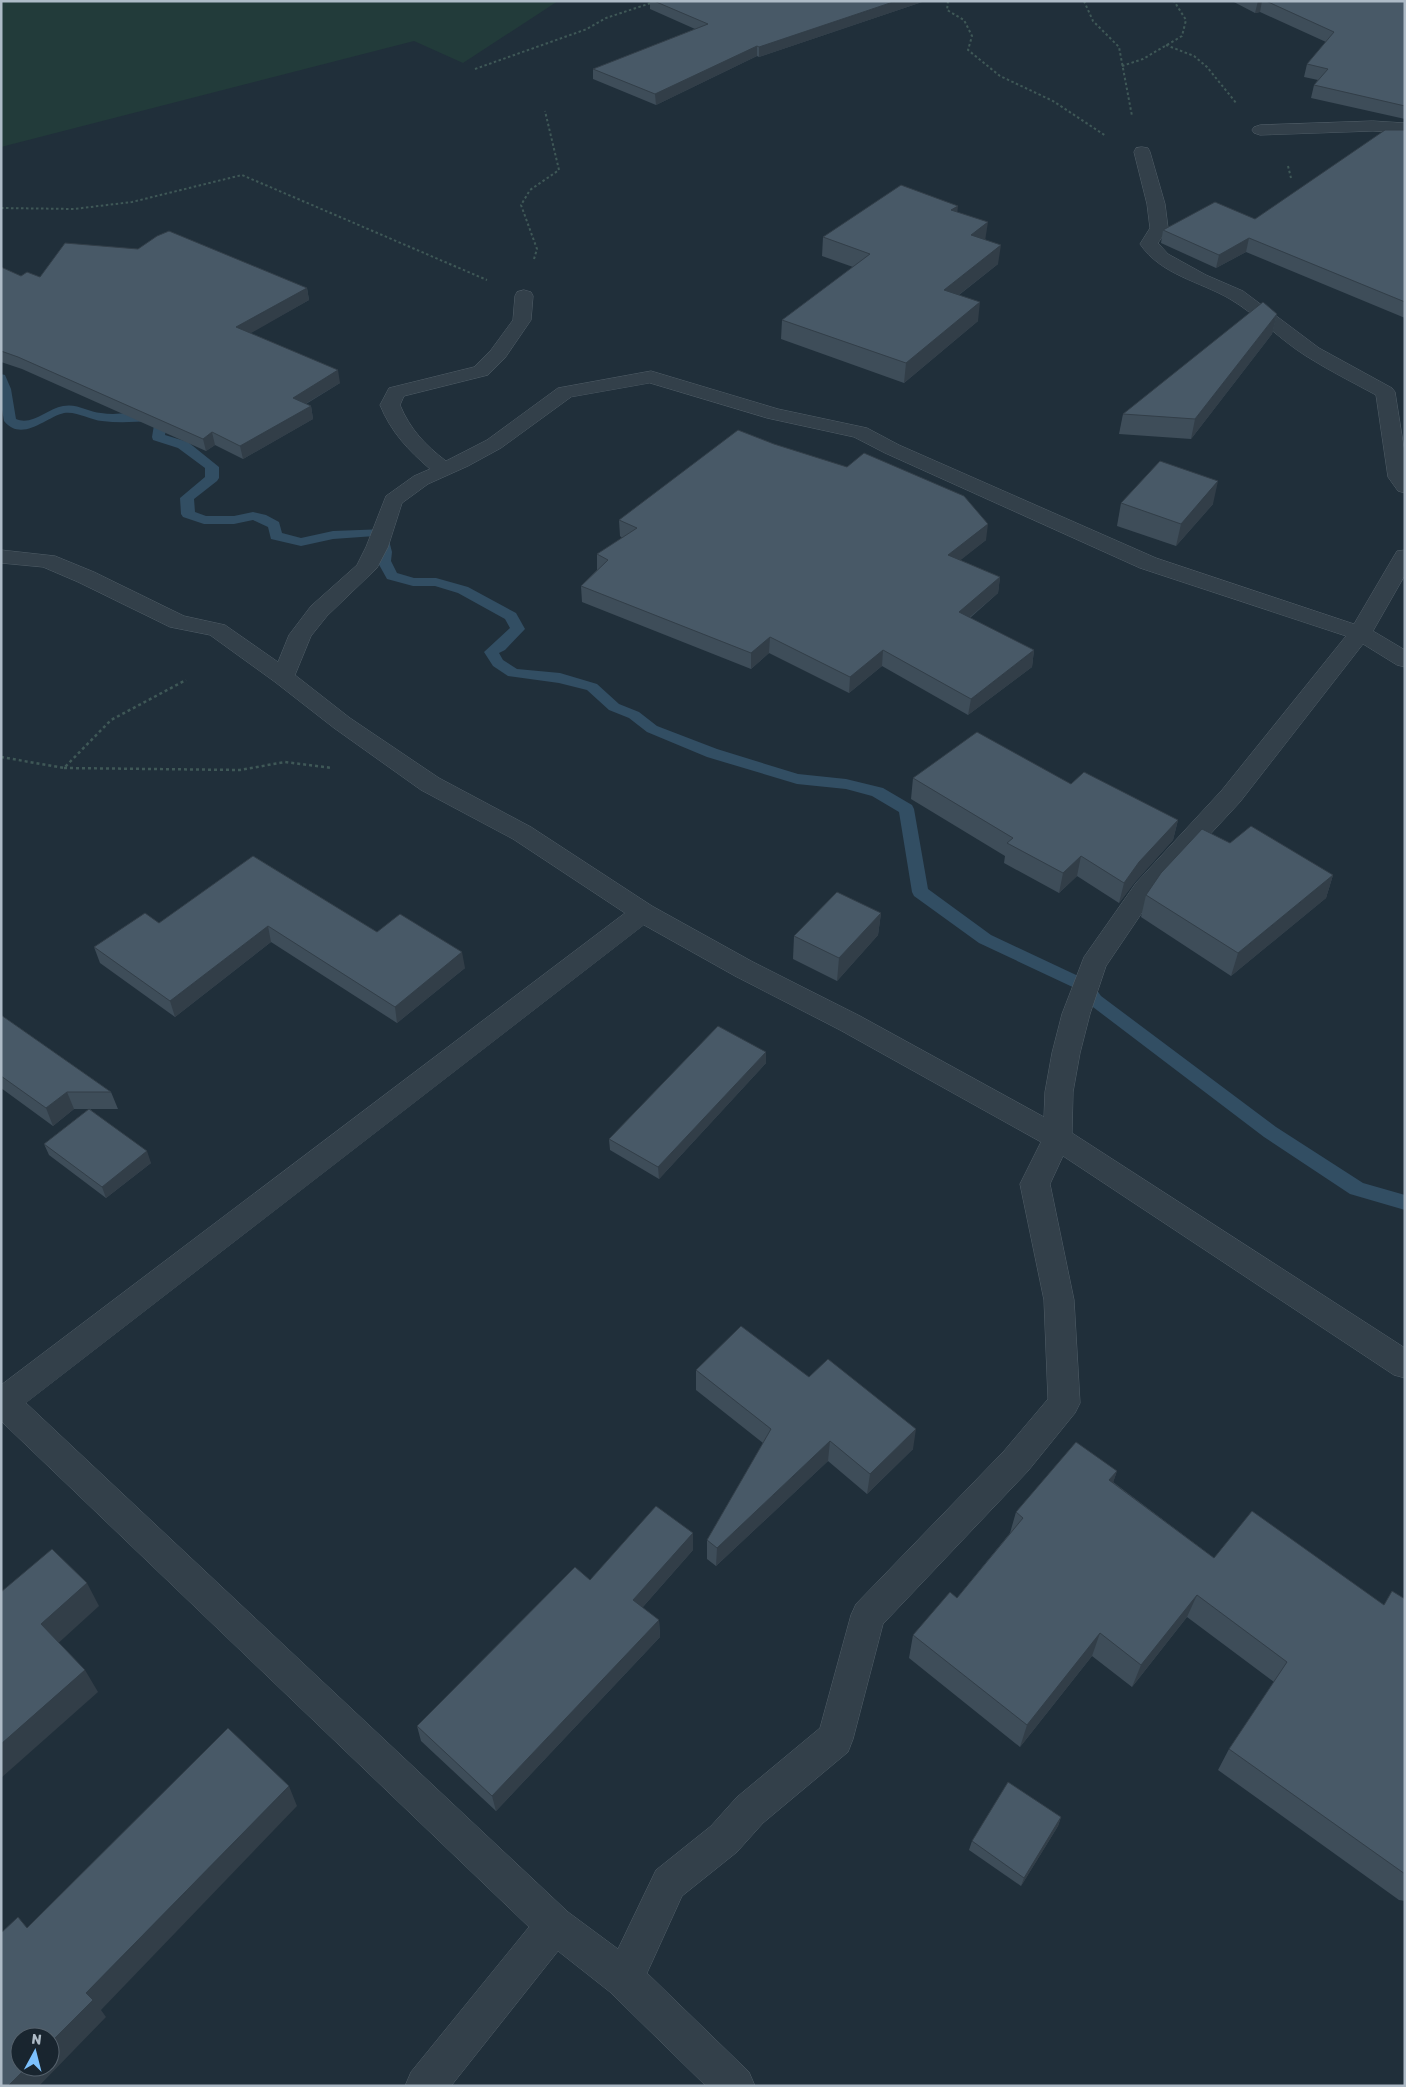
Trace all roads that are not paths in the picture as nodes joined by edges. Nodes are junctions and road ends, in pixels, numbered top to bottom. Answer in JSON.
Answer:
{"nodes":[{"id":1,"x":1405,"y":128,"type":"edge"},
{"id":2,"x":1260,"y":130,"type":"dead end"},
{"id":3,"x":1143,"y":157,"type":"road end"},
{"id":4,"x":524,"y":296,"type":"road end"},
{"id":5,"x":444,"y":470,"type":"junction"},
{"id":6,"x":1405,"y":487,"type":"edge"},
{"id":7,"x":1,"y":556,"type":"edge"},
{"id":8,"x":1405,"y":556,"type":"edge"},
{"id":9,"x":1360,"y":633,"type":"junction"},
{"id":10,"x":1405,"y":660,"type":"edge"},
{"id":11,"x":283,"y":677,"type":"junction"},
{"id":12,"x":643,"y":913,"type":"junction"},
{"id":13,"x":1057,"y":1138,"type":"junction"},
{"id":14,"x":1405,"y":1365,"type":"edge"},
{"id":15,"x":2,"y":1401,"type":"edge"},
{"id":16,"x":555,"y":1925,"type":"junction"},
{"id":17,"x":624,"y":1978,"type":"junction"},
{"id":18,"x":425,"y":2086,"type":"edge"},
{"id":19,"x":735,"y":2086,"type":"edge"}],
"edges":[{"from":1,"to":2,"type":"street"},
{"from":3,"to":6,"type":"street"},
{"from":4,"to":5,"type":"street"},
{"from":5,"to":9,"type":"street"},
{"from":5,"to":11,"type":"street"},
{"from":7,"to":11,"type":"street"},
{"from":8,"to":9,"type":"street"},
{"from":9,"to":10,"type":"street"},
{"from":9,"to":13,"type":"street"},
{"from":11,"to":12,"type":"street"},
{"from":12,"to":13,"type":"street"},
{"from":12,"to":15,"type":"street"},
{"from":13,"to":14,"type":"street"},
{"from":13,"to":17,"type":"street"},
{"from":15,"to":16,"type":"street"},
{"from":16,"to":17,"type":"street"},
{"from":16,"to":18,"type":"street"},
{"from":17,"to":19,"type":"street"}]}
